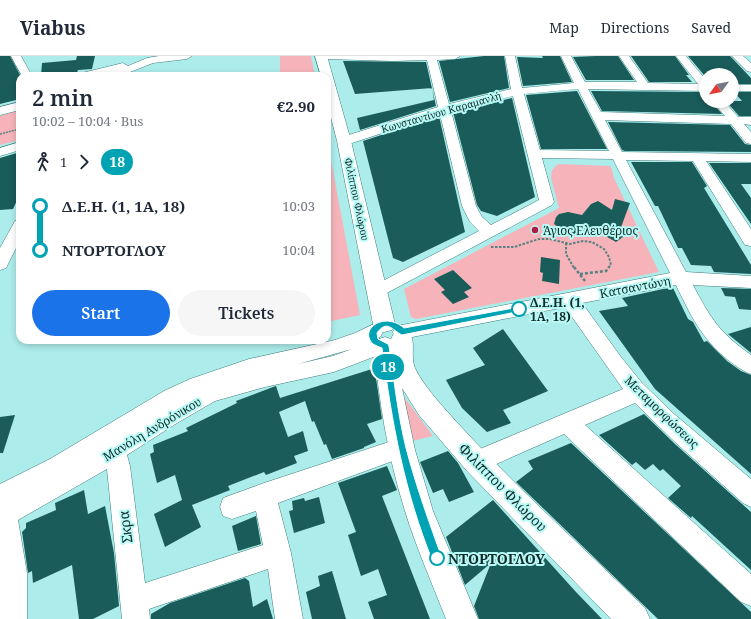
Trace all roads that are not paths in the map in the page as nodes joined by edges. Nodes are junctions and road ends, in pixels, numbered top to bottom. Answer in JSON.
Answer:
{"nodes":[{"id":1,"x":16,"y":56,"type":"edge"},
{"id":2,"x":187,"y":56,"type":"edge"},
{"id":3,"x":321,"y":56,"type":"edge"},
{"id":4,"x":326,"y":56,"type":"edge"},
{"id":5,"x":455,"y":56,"type":"edge"},
{"id":6,"x":510,"y":56,"type":"edge"},
{"id":7,"x":566,"y":56,"type":"edge"},
{"id":8,"x":624,"y":56,"type":"edge"},
{"id":9,"x":681,"y":56,"type":"edge"},
{"id":10,"x":737,"y":56,"type":"edge"},
{"id":11,"x":431,"y":57,"type":"edge"},
{"id":12,"x":144,"y":61,"type":"edge"},
{"id":13,"x":98,"y":62,"type":"dead end"},
{"id":14,"x":751,"y":69,"type":"edge"},
{"id":15,"x":25,"y":72,"type":"edge"},
{"id":16,"x":95,"y":72,"type":"edge"},
{"id":17,"x":99,"y":72,"type":"edge"},
{"id":18,"x":120,"y":72,"type":"edge"},
{"id":19,"x":326,"y":72,"type":"edge"},
{"id":20,"x":699,"y":79,"type":"edge"},
{"id":21,"x":582,"y":85,"type":"junction"},
{"id":22,"x":645,"y":86,"type":"junction"},
{"id":23,"x":699,"y":88,"type":"edge"},
{"id":24,"x":739,"y":88,"type":"edge"},
{"id":25,"x":751,"y":88,"type":"edge"},
{"id":26,"x":331,"y":91,"type":"edge"},
{"id":27,"x":517,"y":91,"type":"junction"},
{"id":28,"x":16,"y":107,"type":"edge"},
{"id":29,"x":724,"y":108,"type":"edge"},
{"id":30,"x":444,"y":110,"type":"junction"},
{"id":31,"x":0,"y":111,"type":"edge"},
{"id":32,"x":598,"y":116,"type":"junction"},
{"id":33,"x":734,"y":120,"type":"junction"},
{"id":34,"x":751,"y":121,"type":"edge"},
{"id":35,"x":751,"y":140,"type":"edge"},
{"id":36,"x":344,"y":141,"type":"junction"},
{"id":37,"x":16,"y":147,"type":"edge"},
{"id":38,"x":0,"y":152,"type":"edge"},
{"id":39,"x":534,"y":154,"type":"junction"},
{"id":40,"x":618,"y":156,"type":"junction"},
{"id":41,"x":697,"y":157,"type":"junction"},
{"id":42,"x":751,"y":158,"type":"edge"},
{"id":43,"x":16,"y":232,"type":"edge"},
{"id":44,"x":489,"y":232,"type":"junction"},
{"id":45,"x":751,"y":241,"type":"edge"},
{"id":46,"x":0,"y":263,"type":"edge"},
{"id":47,"x":682,"y":278,"type":"junction"},
{"id":48,"x":751,"y":282,"type":"edge"},
{"id":49,"x":377,"y":291,"type":"junction"},
{"id":50,"x":570,"y":300,"type":"junction"},
{"id":51,"x":388,"y":336,"type":"junction"},
{"id":52,"x":751,"y":366,"type":"edge"},
{"id":53,"x":639,"y":392,"type":"junction"},
{"id":54,"x":567,"y":423,"type":"junction"},
{"id":55,"x":110,"y":444,"type":"junction"},
{"id":56,"x":402,"y":448,"type":"junction"},
{"id":57,"x":476,"y":462,"type":"junction"},
{"id":58,"x":264,"y":495,"type":"junction"},
{"id":59,"x":751,"y":495,"type":"edge"},
{"id":60,"x":232,"y":507,"type":"dead end"},
{"id":61,"x":2,"y":509,"type":"edge"},
{"id":62,"x":278,"y":553,"type":"junction"},
{"id":63,"x":751,"y":592,"type":"edge"},
{"id":64,"x":135,"y":610,"type":"edge"},
{"id":65,"x":13,"y":619,"type":"edge"},
{"id":66,"x":289,"y":619,"type":"edge"},
{"id":67,"x":462,"y":619,"type":"edge"},
{"id":68,"x":634,"y":619,"type":"edge"}],
"edges":[{"from":1,"to":15,"type":"street"},
{"from":2,"to":12,"type":"street"},
{"from":3,"to":19,"type":"main road","name":"Φιλίππου Φλώρου"},
{"from":4,"to":11,"type":"street"},
{"from":5,"to":11,"type":"street"},
{"from":6,"to":27,"type":"street"},
{"from":7,"to":21,"type":"street"},
{"from":8,"to":22,"type":"street"},
{"from":9,"to":20,"type":"street"},
{"from":10,"to":14,"type":"street"},
{"from":11,"to":30,"type":"street"},
{"from":12,"to":17,"type":"street"},
{"from":12,"to":18,"type":"street"},
{"from":13,"to":16,"type":"street"},
{"from":21,"to":22,"type":"street","name":"Κωνσταντίνου Καραμανλή"},
{"from":21,"to":27,"type":"street","name":"Κωνσταντίνου Καραμανλή"},
{"from":21,"to":32,"type":"street"},
{"from":22,"to":23,"type":"street","name":"Κωνσταντίνου Καραμανλή"},
{"from":24,"to":25,"type":"street"},
{"from":26,"to":36,"type":"main road","name":"Φιλίππου Φλώρου"},
{"from":27,"to":30,"type":"street","name":"Κωνσταντίνου Καραμανλή"},
{"from":27,"to":39,"type":"street"},
{"from":28,"to":31,"type":"street"},
{"from":29,"to":33,"type":"street"},
{"from":30,"to":36,"type":"street","name":"Κωνσταντίνου Καραμανλή"},
{"from":30,"to":44,"type":"street"},
{"from":32,"to":33,"type":"street"},
{"from":32,"to":40,"type":"street"},
{"from":33,"to":34,"type":"street"},
{"from":33,"to":35,"type":"street"},
{"from":36,"to":49,"type":"main road","name":"Φιλίππου Φλώρου"},
{"from":37,"to":38,"type":"street"},
{"from":39,"to":40,"type":"street"},
{"from":39,"to":44,"type":"street"},
{"from":40,"to":41,"type":"street"},
{"from":40,"to":47,"type":"street"},
{"from":41,"to":42,"type":"street"},
{"from":41,"to":45,"type":"street"},
{"from":43,"to":46,"type":"street"},
{"from":44,"to":49,"type":"street"},
{"from":47,"to":48,"type":"street","name":"Κατσαντώνη"},
{"from":47,"to":50,"type":"street","name":"Κατσαντώνη"},
{"from":47,"to":52,"type":"street"},
{"from":49,"to":51,"type":"main road","name":"Φιλίππου Φλώρου"},
{"from":50,"to":51,"type":"street","name":"Κατσαντώνη"},
{"from":50,"to":53,"type":"street","name":"Μεταμορφώσεως"},
{"from":51,"to":55,"type":"street","name":"Μανόλη Ανδρόνικου"},
{"from":51,"to":56,"type":"main road"},
{"from":51,"to":57,"type":"main road","name":"Φιλίππου Φλώρου"},
{"from":53,"to":54,"type":"street"},
{"from":53,"to":59,"type":"street","name":"Μεταμορφώσεως"},
{"from":54,"to":57,"type":"street"},
{"from":54,"to":63,"type":"street"},
{"from":55,"to":61,"type":"street","name":"Μανόλη Ανδρόνικου"},
{"from":55,"to":64,"type":"street","name":"Σκρα"},
{"from":56,"to":58,"type":"street"},
{"from":56,"to":67,"type":"main road"},
{"from":57,"to":68,"type":"main road","name":"Φιλίππου Φλώρου"},
{"from":58,"to":60,"type":"street"},
{"from":58,"to":62,"type":"street"},
{"from":61,"to":65,"type":"street"},
{"from":62,"to":64,"type":"street"},
{"from":62,"to":66,"type":"street"}]}
